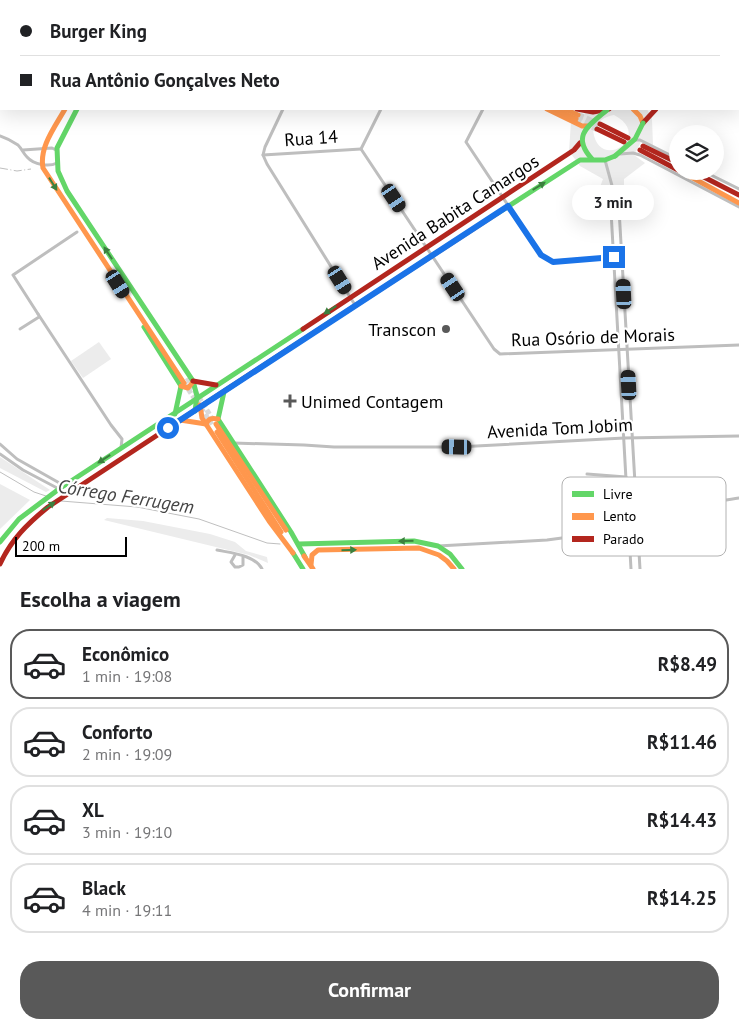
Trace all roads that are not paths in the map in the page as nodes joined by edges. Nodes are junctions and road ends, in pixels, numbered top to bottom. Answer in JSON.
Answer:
{"nodes":[{"id":1,"x":64,"y":110,"type":"edge"},
{"id":2,"x":76,"y":110,"type":"edge"},
{"id":3,"x":283,"y":110,"type":"edge"},
{"id":4,"x":380,"y":110,"type":"edge"},
{"id":5,"x":482,"y":110,"type":"edge"},
{"id":6,"x":550,"y":110,"type":"edge"},
{"id":7,"x":558,"y":110,"type":"edge"},
{"id":8,"x":566,"y":110,"type":"edge"},
{"id":9,"x":580,"y":110,"type":"edge"},
{"id":10,"x":603,"y":110,"type":"edge"},
{"id":11,"x":607,"y":110,"type":"edge"},
{"id":12,"x":634,"y":110,"type":"edge"},
{"id":13,"x":654,"y":110,"type":"edge"},
{"id":14,"x":643,"y":124,"type":"junction"},
{"id":15,"x":588,"y":126,"type":"junction"},
{"id":16,"x":599,"y":126,"type":"tunnel mouth"},
{"id":17,"x":0,"y":136,"type":"edge"},
{"id":18,"x":626,"y":140,"type":"dead end"},
{"id":19,"x":636,"y":140,"type":"junction"},
{"id":20,"x":580,"y":143,"type":"junction"},
{"id":21,"x":44,"y":149,"type":"junction"},
{"id":22,"x":361,"y":149,"type":"junction"},
{"id":23,"x":23,"y":150,"type":"junction"},
{"id":24,"x":56,"y":150,"type":"junction"},
{"id":25,"x":669,"y":154,"type":"edge"},
{"id":26,"x":263,"y":155,"type":"junction"},
{"id":27,"x":615,"y":156,"type":"junction"},
{"id":28,"x":592,"y":159,"type":"junction"},
{"id":29,"x":605,"y":160,"type":"junction"},
{"id":30,"x":669,"y":160,"type":"edge"},
{"id":31,"x":57,"y":162,"type":"junction"},
{"id":32,"x":41,"y":163,"type":"junction"},
{"id":33,"x":669,"y":165,"type":"edge"},
{"id":34,"x":696,"y":180,"type":"edge"},
{"id":35,"x":709,"y":180,"type":"edge"},
{"id":36,"x":721,"y":180,"type":"edge"},
{"id":37,"x":739,"y":189,"type":"edge"},
{"id":38,"x":614,"y":192,"type":"junction"},
{"id":39,"x":739,"y":196,"type":"edge"},
{"id":40,"x":503,"y":198,"type":"junction"},
{"id":41,"x":739,"y":202,"type":"edge"},
{"id":42,"x":508,"y":206,"type":"junction"},
{"id":43,"x":739,"y":207,"type":"edge"},
{"id":44,"x":77,"y":232,"type":"dead end"},
{"id":45,"x":426,"y":247,"type":"junction"},
{"id":46,"x":432,"y":256,"type":"junction"},
{"id":47,"x":622,"y":256,"type":"junction"},
{"id":48,"x":614,"y":257,"type":"junction"},
{"id":49,"x":350,"y":297,"type":"junction"},
{"id":50,"x":356,"y":306,"type":"junction"},
{"id":51,"x":38,"y":315,"type":"junction"},
{"id":52,"x":20,"y":329,"type":"dead end"},
{"id":53,"x":739,"y":345,"type":"edge"},
{"id":54,"x":618,"y":350,"type":"junction"},
{"id":55,"x":627,"y":350,"type":"junction"},
{"id":56,"x":186,"y":382,"type":"junction"},
{"id":57,"x":216,"y":385,"type":"junction"},
{"id":58,"x":224,"y":391,"type":"junction"},
{"id":59,"x":201,"y":396,"type":"junction"},
{"id":60,"x":197,"y":409,"type":"junction"},
{"id":61,"x":175,"y":414,"type":"junction"},
{"id":62,"x":179,"y":420,"type":"junction"},
{"id":63,"x":216,"y":423,"type":"junction"},
{"id":64,"x":206,"y":424,"type":"junction"},
{"id":65,"x":739,"y":436,"type":"edge"},
{"id":66,"x":624,"y":438,"type":"junction"},
{"id":67,"x":632,"y":438,"type":"junction"},
{"id":68,"x":134,"y":440,"type":"junction"},
{"id":69,"x":233,"y":443,"type":"junction"},
{"id":70,"x":0,"y":444,"type":"edge"},
{"id":71,"x":121,"y":448,"type":"junction"},
{"id":72,"x":138,"y":448,"type":"junction"},
{"id":73,"x":0,"y":454,"type":"edge"},
{"id":74,"x":587,"y":474,"type":"dead end"},
{"id":75,"x":626,"y":477,"type":"joint"},
{"id":76,"x":634,"y":477,"type":"edge"},
{"id":77,"x":61,"y":487,"type":"junction"},
{"id":78,"x":69,"y":493,"type":"junction"},
{"id":79,"x":739,"y":498,"type":"edge"},
{"id":80,"x":726,"y":500,"type":"edge"},
{"id":81,"x":562,"y":538,"type":"edge"},
{"id":82,"x":0,"y":542,"type":"edge"},
{"id":83,"x":299,"y":544,"type":"junction"},
{"id":84,"x":438,"y":546,"type":"junction"},
{"id":85,"x":456,"y":546,"type":"junction"},
{"id":86,"x":217,"y":550,"type":"dead end"},
{"id":87,"x":293,"y":553,"type":"junction"},
{"id":88,"x":235,"y":554,"type":"junction"},
{"id":89,"x":450,"y":554,"type":"junction"},
{"id":90,"x":630,"y":556,"type":"edge"},
{"id":91,"x":639,"y":556,"type":"edge"},
{"id":92,"x":243,"y":557,"type":"junction"},
{"id":93,"x":305,"y":557,"type":"junction"},
{"id":94,"x":0,"y":564,"type":"edge"},
{"id":95,"x":312,"y":567,"type":"edge"},
{"id":96,"x":262,"y":569,"type":"edge"},
{"id":97,"x":303,"y":569,"type":"edge"},
{"id":98,"x":454,"y":569,"type":"edge"},
{"id":99,"x":462,"y":569,"type":"edge"},
{"id":100,"x":631,"y":569,"type":"edge"},
{"id":101,"x":640,"y":569,"type":"edge"}],
"edges":[{"from":1,"to":21,"type":"main road"},
{"from":2,"to":24,"type":"main road"},
{"from":3,"to":26,"type":"street"},
{"from":4,"to":22,"type":"street"},
{"from":5,"to":40,"type":"street"},
{"from":6,"to":15,"type":"main road"},
{"from":7,"to":8,"type":"main road"},
{"from":9,"to":10,"type":"main road"},
{"from":11,"to":15,"type":"main road","bridge":true},
{"from":12,"to":14,"type":"main road"},
{"from":13,"to":14,"type":"main road"},
{"from":14,"to":19,"type":"main road","bridge":true},
{"from":15,"to":20,"type":"main road","bridge":true},
{"from":16,"to":18,"type":"main road"},
{"from":17,"to":23,"type":"street"},
{"from":19,"to":25,"type":"street"},
{"from":19,"to":27,"type":"main road","bridge":true},
{"from":20,"to":28,"type":"main road","bridge":true},
{"from":20,"to":40,"type":"main road","name":"Avenida Babita Camargos"},
{"from":21,"to":23,"type":"street"},
{"from":21,"to":24,"type":"street"},
{"from":21,"to":32,"type":"main road"},
{"from":22,"to":26,"type":"street","name":"Rua 14"},
{"from":22,"to":45,"type":"street","name":"Rua Osório de Morais"},
{"from":23,"to":32,"type":"street"},
{"from":24,"to":31,"type":"main road"},
{"from":26,"to":49,"type":"street"},
{"from":27,"to":29,"type":"main road"},
{"from":27,"to":43,"type":"street"},
{"from":28,"to":29,"type":"main road"},
{"from":42,"to":28,"type":"main road","name":"Avenida Babita Camargos","one_way":true},
{"from":29,"to":38,"type":"street"},
{"from":30,"to":33,"type":"main road"},
{"from":31,"to":32,"type":"street"},
{"from":56,"to":31,"type":"main road","one_way":true},
{"from":32,"to":56,"type":"main road","one_way":true},
{"from":34,"to":41,"type":"main road"},
{"from":35,"to":39,"type":"main road"},
{"from":36,"to":37,"type":"street"},
{"from":38,"to":47,"type":"street"},
{"from":38,"to":48,"type":"street"},
{"from":40,"to":42,"type":"street"},
{"from":40,"to":45,"type":"main road","name":"Avenida Babita Camargos"},
{"from":42,"to":46,"type":"main road","name":"Avenida Babita Camargos"},
{"from":42,"to":48,"type":"street"},
{"from":44,"to":51,"type":"street"},
{"from":45,"to":46,"type":"street","name":"Rua Osório de Morais"},
{"from":45,"to":49,"type":"main road","name":"Avenida Babita Camargos"},
{"from":46,"to":50,"type":"main road","name":"Avenida Babita Camargos"},
{"from":46,"to":54,"type":"street","name":"Rua Osório de Morais"},
{"from":47,"to":48,"type":"street"},
{"from":47,"to":55,"type":"street"},
{"from":48,"to":54,"type":"street"},
{"from":49,"to":50,"type":"street"},
{"from":49,"to":57,"type":"main road","name":"Avenida Babita Camargos","one_way":true},
{"from":50,"to":58,"type":"main road","name":"Avenida Babita Camargos"},
{"from":51,"to":52,"type":"street"},
{"from":51,"to":71,"type":"street"},
{"from":53,"to":55,"type":"street","name":"Rua Osório de Morais"},
{"from":54,"to":55,"type":"street","name":"Rua Osório de Morais"},
{"from":54,"to":66,"type":"street"},
{"from":55,"to":67,"type":"street"},
{"from":56,"to":57,"type":"main road"},
{"from":56,"to":59,"type":"main road"},
{"from":56,"to":61,"type":"main road"},
{"from":57,"to":59,"type":"main road","name":"Avenida Babita Camargos"},
{"from":58,"to":60,"type":"main road","name":"Avenida Babita Camargos"},
{"from":58,"to":63,"type":"main road"},
{"from":59,"to":60,"type":"main road"},
{"from":59,"to":61,"type":"main road","name":"Avenida Babita Camargos"},
{"from":60,"to":62,"type":"main road","name":"Avenida Babita Camargos"},
{"from":60,"to":64,"type":"main road"},
{"from":61,"to":68,"type":"main road","name":"Avenida Babita Camargos"},
{"from":62,"to":64,"type":"main road"},
{"from":62,"to":72,"type":"main road","name":"Avenida Babita Camargos"},
{"from":63,"to":64,"type":"main road"},
{"from":63,"to":69,"type":"main road"},
{"from":63,"to":87,"type":"main road"},
{"from":63,"to":93,"type":"main road"},
{"from":64,"to":87,"type":"main road"},
{"from":65,"to":67,"type":"street","name":"Avenida Tom Jobim"},
{"from":66,"to":67,"type":"street","name":"Avenida Tom Jobim"},
{"from":66,"to":69,"type":"street","name":"Avenida Tom Jobim"},
{"from":66,"to":75,"type":"street"},
{"from":67,"to":76,"type":"street"},
{"from":68,"to":71,"type":"main road","name":"Avenida Babita Camargos"},
{"from":68,"to":72,"type":"main road"},
{"from":69,"to":83,"type":"main road"},
{"from":70,"to":77,"type":"street"},
{"from":71,"to":77,"type":"main road","name":"Avenida Babita Camargos","one_way":true},
{"from":72,"to":78,"type":"main road","name":"Avenida Babita Camargos"},
{"from":73,"to":77,"type":"street"},
{"from":74,"to":75,"type":"street"},
{"from":77,"to":78,"type":"main road"},
{"from":77,"to":82,"type":"main road","name":"Avenida Babita Camargos"},
{"from":94,"to":78,"type":"main road","name":"Avenida Babita Camargos","one_way":true},
{"from":79,"to":80,"type":"street"},
{"from":81,"to":85,"type":"street"},
{"from":84,"to":83,"type":"main road","one_way":true},
{"from":83,"to":93,"type":"main road"},
{"from":84,"to":85,"type":"street"},
{"from":84,"to":89,"type":"main road"},
{"from":85,"to":89,"type":"street"},
{"from":86,"to":88,"type":"street"},
{"from":87,"to":97,"type":"main road"},
{"from":88,"to":92,"type":"street"},
{"from":88,"to":92,"type":"street"},
{"from":89,"to":99,"type":"main road"},
{"from":90,"to":100,"type":"street"},
{"from":91,"to":101,"type":"street"},
{"from":92,"to":96,"type":"street"},
{"from":93,"to":95,"type":"main road"},
{"from":95,"to":98,"type":"main road","one_way":true}]}
